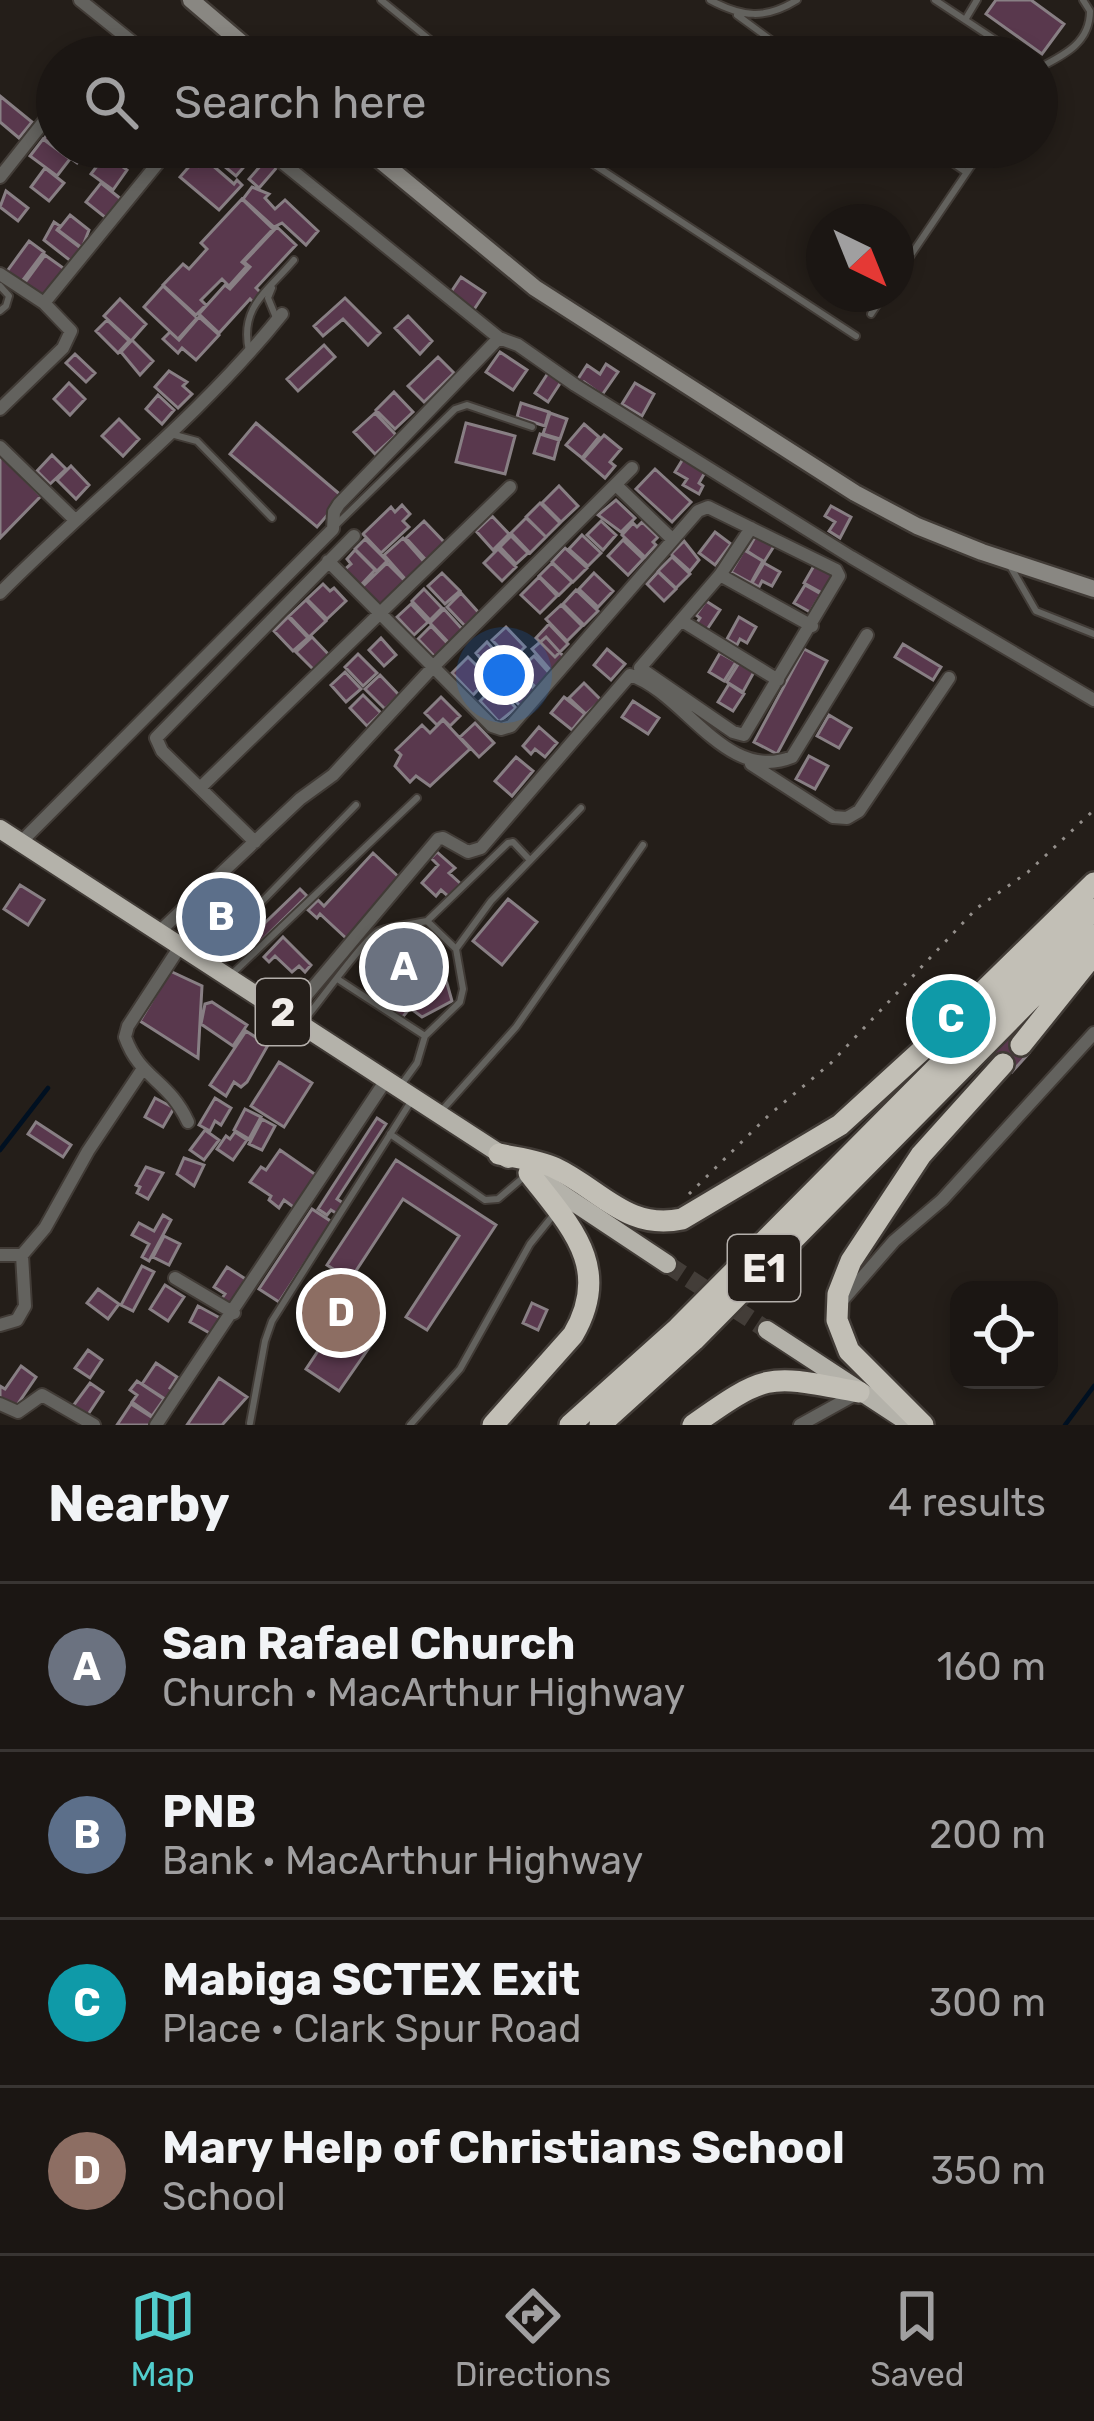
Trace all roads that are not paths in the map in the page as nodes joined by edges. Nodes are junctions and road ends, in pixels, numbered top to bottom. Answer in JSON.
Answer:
{"nodes":[{"id":1,"x":80,"y":0,"type":"edge"},
{"id":2,"x":191,"y":0,"type":"edge"},
{"id":3,"x":381,"y":0,"type":"edge"},
{"id":4,"x":710,"y":0,"type":"edge"},
{"id":5,"x":797,"y":0,"type":"edge"},
{"id":6,"x":935,"y":0,"type":"edge"},
{"id":7,"x":977,"y":0,"type":"edge"},
{"id":8,"x":1083,"y":0,"type":"edge"},
{"id":9,"x":734,"y":12,"type":"junction"},
{"id":10,"x":964,"y":20,"type":"junction"},
{"id":11,"x":125,"y":36,"type":"edge"},
{"id":12,"x":233,"y":36,"type":"edge"},
{"id":13,"x":425,"y":36,"type":"edge"},
{"id":14,"x":766,"y":36,"type":"edge"},
{"id":15,"x":989,"y":36,"type":"edge"},
{"id":16,"x":1058,"y":58,"type":"edge"},
{"id":17,"x":36,"y":132,"type":"edge"},
{"id":18,"x":154,"y":168,"type":"edge"},
{"id":19,"x":289,"y":168,"type":"edge"},
{"id":20,"x":389,"y":168,"type":"edge"},
{"id":21,"x":599,"y":168,"type":"edge"},
{"id":22,"x":961,"y":168,"type":"edge"},
{"id":23,"x":970,"y":168,"type":"edge"},
{"id":24,"x":967,"y":172,"type":"junction"},
{"id":25,"x":0,"y":177,"type":"edge"},
{"id":26,"x":914,"y":250,"type":"edge"},
{"id":27,"x":294,"y":260,"type":"dead end"},
{"id":28,"x":0,"y":274,"type":"edge"},
{"id":29,"x":273,"y":284,"type":"junction"},
{"id":30,"x":0,"y":286,"type":"edge"},
{"id":31,"x":44,"y":303,"type":"junction"},
{"id":32,"x":0,"y":311,"type":"edge"},
{"id":33,"x":280,"y":317,"type":"joint"},
{"id":34,"x":856,"y":336,"type":"dead end"},
{"id":35,"x":499,"y":338,"type":"junction"},
{"id":36,"x":249,"y":351,"type":"junction"},
{"id":37,"x":0,"y":409,"type":"edge"},
{"id":38,"x":532,"y":427,"type":"dead end"},
{"id":39,"x":167,"y":434,"type":"junction"},
{"id":40,"x":0,"y":447,"type":"edge"},
{"id":41,"x":632,"y":468,"type":"dead end"},
{"id":42,"x":616,"y":485,"type":"junction"},
{"id":43,"x":510,"y":488,"type":"dead end"},
{"id":44,"x":272,"y":518,"type":"dead end"},
{"id":45,"x":74,"y":519,"type":"junction"},
{"id":46,"x":751,"y":528,"type":"junction"},
{"id":47,"x":333,"y":529,"type":"junction"},
{"id":48,"x":354,"y":536,"type":"dead end"},
{"id":49,"x":672,"y":539,"type":"junction"},
{"id":50,"x":328,"y":561,"type":"junction"},
{"id":51,"x":1008,"y":562,"type":"junction"},
{"id":52,"x":720,"y":575,"type":"junction"},
{"id":53,"x":1094,"y":589,"type":"edge"},
{"id":54,"x":0,"y":593,"type":"edge"},
{"id":55,"x":381,"y":616,"type":"junction"},
{"id":56,"x":682,"y":621,"type":"junction"},
{"id":57,"x":812,"y":626,"type":"junction"},
{"id":58,"x":1094,"y":634,"type":"edge"},
{"id":59,"x":867,"y":635,"type":"dead end"},
{"id":60,"x":433,"y":667,"type":"junction"},
{"id":61,"x":949,"y":678,"type":"dead end"},
{"id":62,"x":778,"y":680,"type":"junction"},
{"id":63,"x":1094,"y":700,"type":"edge"},
{"id":64,"x":745,"y":760,"type":"junction"},
{"id":65,"x":200,"y":788,"type":"junction"},
{"id":66,"x":417,"y":798,"type":"dead end"},
{"id":67,"x":356,"y":805,"type":"dead end"},
{"id":68,"x":581,"y":808,"type":"dead end"},
{"id":69,"x":0,"y":829,"type":"edge"},
{"id":70,"x":21,"y":842,"type":"junction"},
{"id":71,"x":255,"y":842,"type":"junction"},
{"id":72,"x":644,"y":845,"type":"dead end"},
{"id":73,"x":529,"y":859,"type":"junction"},
{"id":74,"x":1094,"y":883,"type":"edge"},
{"id":75,"x":1094,"y":910,"type":"edge"},
{"id":76,"x":428,"y":921,"type":"junction"},
{"id":77,"x":160,"y":932,"type":"junction"},
{"id":78,"x":1094,"y":934,"type":"edge"},
{"id":79,"x":181,"y":945,"type":"junction"},
{"id":80,"x":456,"y":949,"type":"junction"},
{"id":81,"x":1094,"y":955,"type":"edge"},
{"id":82,"x":204,"y":961,"type":"junction"},
{"id":83,"x":229,"y":976,"type":"junction"},
{"id":84,"x":340,"y":980,"type":"junction"},
{"id":85,"x":962,"y":1012,"type":"dead end"},
{"id":86,"x":295,"y":1020,"type":"junction"},
{"id":87,"x":944,"y":1030,"type":"dead end"},
{"id":88,"x":1094,"y":1033,"type":"edge"},
{"id":89,"x":425,"y":1036,"type":"junction"},
{"id":90,"x":1021,"y":1045,"type":"dead end"},
{"id":91,"x":1003,"y":1064,"type":"dead end"},
{"id":92,"x":142,"y":1070,"type":"junction"},
{"id":93,"x":399,"y":1089,"type":"junction"},
{"id":94,"x":438,"y":1114,"type":"junction"},
{"id":95,"x":188,"y":1122,"type":"dead end"},
{"id":96,"x":390,"y":1133,"type":"junction"},
{"id":97,"x":500,"y":1154,"type":"junction"},
{"id":98,"x":529,"y":1173,"type":"junction"},
{"id":99,"x":557,"y":1210,"type":"junction"},
{"id":100,"x":0,"y":1255,"type":"edge"},
{"id":101,"x":22,"y":1255,"type":"junction"},
{"id":102,"x":667,"y":1264,"type":"tunnel mouth"},
{"id":103,"x":175,"y":1278,"type":"dead end"},
{"id":104,"x":836,"y":1307,"type":"junction"},
{"id":105,"x":234,"y":1313,"type":"junction"},
{"id":106,"x":0,"y":1324,"type":"edge"},
{"id":107,"x":767,"y":1330,"type":"tunnel mouth"},
{"id":108,"x":859,"y":1392,"type":"junction"},
{"id":109,"x":0,"y":1404,"type":"edge"},
{"id":110,"x":250,"y":1423,"type":"edge"},
{"id":111,"x":94,"y":1425,"type":"edge"},
{"id":112,"x":156,"y":1425,"type":"edge"},
{"id":113,"x":410,"y":1425,"type":"edge"},
{"id":114,"x":493,"y":1425,"type":"edge"},
{"id":115,"x":571,"y":1425,"type":"edge"},
{"id":116,"x":600,"y":1425,"type":"edge"},
{"id":117,"x":693,"y":1425,"type":"edge"},
{"id":118,"x":800,"y":1425,"type":"edge"},
{"id":119,"x":912,"y":1425,"type":"edge"},
{"id":120,"x":922,"y":1425,"type":"edge"}],
"edges":[{"from":1,"to":11,"type":"street"},
{"from":2,"to":12,"type":"main road"},
{"from":3,"to":13,"type":"lane"},
{"from":4,"to":9,"type":"lane"},
{"from":5,"to":9,"type":"lane"},
{"from":6,"to":10,"type":"lane"},
{"from":7,"to":10,"type":"lane"},
{"from":8,"to":16,"type":"lane"},
{"from":9,"to":14,"type":"lane"},
{"from":10,"to":15,"type":"lane"},
{"from":17,"to":25,"type":"street"},
{"from":18,"to":31,"type":"street"},
{"from":19,"to":35,"type":"street"},
{"from":20,"to":51,"type":"main road"},
{"from":21,"to":34,"type":"lane"},
{"from":22,"to":24,"type":"lane"},
{"from":23,"to":24,"type":"lane"},
{"from":24,"to":26,"type":"lane"},
{"from":27,"to":29,"type":"lane"},
{"from":28,"to":31,"type":"street"},
{"from":29,"to":33,"type":"lane"},
{"from":29,"to":36,"type":"lane"},
{"from":30,"to":32,"type":"lane"},
{"from":31,"to":37,"type":"street"},
{"from":33,"to":36,"type":"street"},
{"from":35,"to":47,"type":"street"},
{"from":35,"to":63,"type":"street"},
{"from":36,"to":39,"type":"street"},
{"from":38,"to":47,"type":"lane"},
{"from":39,"to":44,"type":"lane"},
{"from":39,"to":45,"type":"street"},
{"from":40,"to":45,"type":"street"},
{"from":41,"to":42,"type":"street"},
{"from":42,"to":49,"type":"street"},
{"from":42,"to":60,"type":"street"},
{"from":43,"to":55,"type":"street"},
{"from":45,"to":54,"type":"street"},
{"from":46,"to":49,"type":"street"},
{"from":46,"to":52,"type":"street"},
{"from":46,"to":57,"type":"street"},
{"from":47,"to":70,"type":"street"},
{"from":48,"to":50,"type":"street"},
{"from":49,"to":60,"type":"street"},
{"from":50,"to":55,"type":"street"},
{"from":50,"to":65,"type":"street"},
{"from":51,"to":53,"type":"main road"},
{"from":51,"to":58,"type":"lane"},
{"from":52,"to":56,"type":"street"},
{"from":52,"to":57,"type":"street"},
{"from":55,"to":60,"type":"street"},
{"from":55,"to":65,"type":"street"},
{"from":56,"to":62,"type":"street"},
{"from":56,"to":62,"type":"street"},
{"from":57,"to":62,"type":"street"},
{"from":59,"to":64,"type":"street"},
{"from":60,"to":71,"type":"street"},
{"from":61,"to":64,"type":"street"},
{"from":64,"to":86,"type":"street"},
{"from":65,"to":71,"type":"street"},
{"from":66,"to":83,"type":"lane"},
{"from":67,"to":82,"type":"lane"},
{"from":68,"to":73,"type":"lane"},
{"from":69,"to":70,"type":"highway","number":"2"},
{"from":70,"to":77,"type":"highway","number":"2"},
{"from":71,"to":77,"type":"street"},
{"from":72,"to":94,"type":"lane"},
{"from":73,"to":76,"type":"lane"},
{"from":73,"to":80,"type":"lane"},
{"from":74,"to":85,"type":"highway"},
{"from":75,"to":115,"type":"highway","number":"E1"},
{"from":76,"to":80,"type":"lane"},
{"from":76,"to":84,"type":"lane"},
{"from":77,"to":79,"type":"highway","number":"2"},
{"from":78,"to":116,"type":"highway","number":"E1"},
{"from":79,"to":82,"type":"highway","number":"2"},
{"from":79,"to":92,"type":"street"},
{"from":80,"to":89,"type":"lane"},
{"from":81,"to":90,"type":"highway"},
{"from":82,"to":83,"type":"highway","number":"2"},
{"from":83,"to":86,"type":"highway","number":"2"},
{"from":84,"to":86,"type":"lane"},
{"from":84,"to":89,"type":"lane"},
{"from":86,"to":93,"type":"highway","number":"2"},
{"from":87,"to":97,"type":"highway"},
{"from":88,"to":104,"type":"street"},
{"from":89,"to":93,"type":"lane"},
{"from":91,"to":104,"type":"highway"},
{"from":92,"to":95,"type":"street"},
{"from":92,"to":101,"type":"street"},
{"from":93,"to":94,"type":"highway","number":"2"},
{"from":93,"to":96,"type":"lane"},
{"from":93,"to":105,"type":"street"},
{"from":94,"to":97,"type":"highway","number":"2"},
{"from":96,"to":98,"type":"lane"},
{"from":96,"to":110,"type":"lane"},
{"from":97,"to":98,"type":"highway","number":"2"},
{"from":98,"to":99,"type":"highway"},
{"from":98,"to":102,"type":"highway","number":"2"},
{"from":99,"to":113,"type":"lane"},
{"from":99,"to":114,"type":"highway"},
{"from":100,"to":101,"type":"street"},
{"from":101,"to":106,"type":"street"},
{"from":103,"to":105,"type":"street"},
{"from":104,"to":120,"type":"highway"},
{"from":105,"to":112,"type":"street"},
{"from":107,"to":108,"type":"highway"},
{"from":108,"to":117,"type":"highway"},
{"from":108,"to":118,"type":"street"},
{"from":108,"to":119,"type":"highway"},
{"from":109,"to":111,"type":"street"}]}
